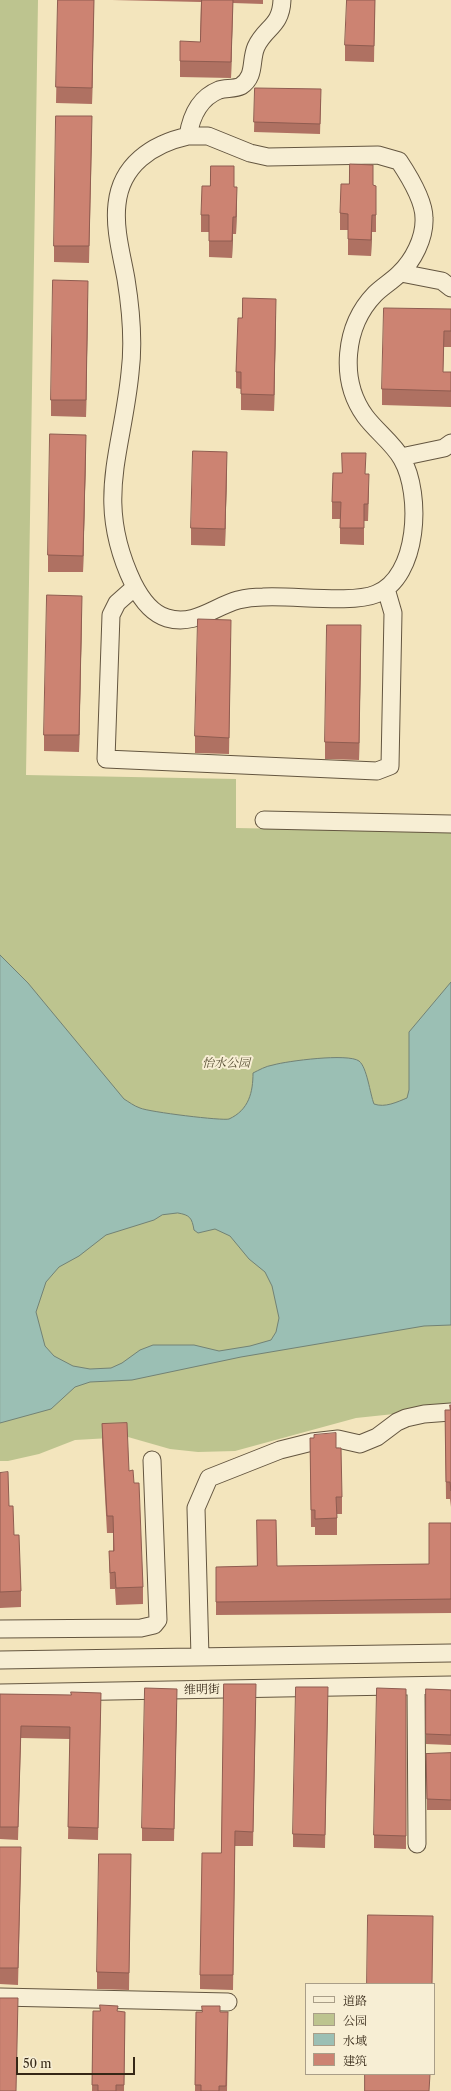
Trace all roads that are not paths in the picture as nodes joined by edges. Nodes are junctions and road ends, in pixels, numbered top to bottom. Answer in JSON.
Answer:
{"nodes":[{"id":1,"x":282,"y":0,"type":"edge"},
{"id":2,"x":188,"y":136,"type":"junction"},
{"id":3,"x":401,"y":273,"type":"junction"},
{"id":4,"x":451,"y":288,"type":"edge"},
{"id":5,"x":451,"y":443,"type":"edge"},
{"id":6,"x":401,"y":457,"type":"junction"},
{"id":7,"x":135,"y":587,"type":"junction"},
{"id":8,"x":386,"y":589,"type":"junction"},
{"id":9,"x":264,"y":820,"type":"dead end"},
{"id":10,"x":451,"y":824,"type":"edge"},
{"id":11,"x":451,"y":1412,"type":"edge"},
{"id":12,"x":152,"y":1460,"type":"dead end"},
{"id":13,"x":0,"y":1629,"type":"edge"},
{"id":14,"x":451,"y":1653,"type":"edge"},
{"id":15,"x":200,"y":1657,"type":"junction"},
{"id":16,"x":0,"y":1660,"type":"edge"},
{"id":17,"x":451,"y":1685,"type":"edge"},
{"id":18,"x":416,"y":1686,"type":"junction"},
{"id":19,"x":0,"y":1693,"type":"edge"},
{"id":20,"x":417,"y":1844,"type":"dead end"},
{"id":21,"x":0,"y":1998,"type":"edge"},
{"id":22,"x":228,"y":2002,"type":"dead end"}],
"edges":[{"from":1,"to":2,"type":"street"},
{"from":2,"to":3,"type":"street"},
{"from":2,"to":7,"type":"street"},
{"from":3,"to":4,"type":"street"},
{"from":3,"to":6,"type":"street"},
{"from":5,"to":6,"type":"street"},
{"from":6,"to":8,"type":"street"},
{"from":7,"to":8,"type":"street"},
{"from":7,"to":8,"type":"street"},
{"from":9,"to":10,"type":"street"},
{"from":11,"to":15,"type":"street"},
{"from":12,"to":13,"type":"street"},
{"from":14,"to":15,"type":"street"},
{"from":15,"to":16,"type":"street"},
{"from":17,"to":18,"type":"street","name":"维明街"},
{"from":18,"to":19,"type":"street","name":"维明街"},
{"from":18,"to":20,"type":"street"},
{"from":21,"to":22,"type":"street"}]}
